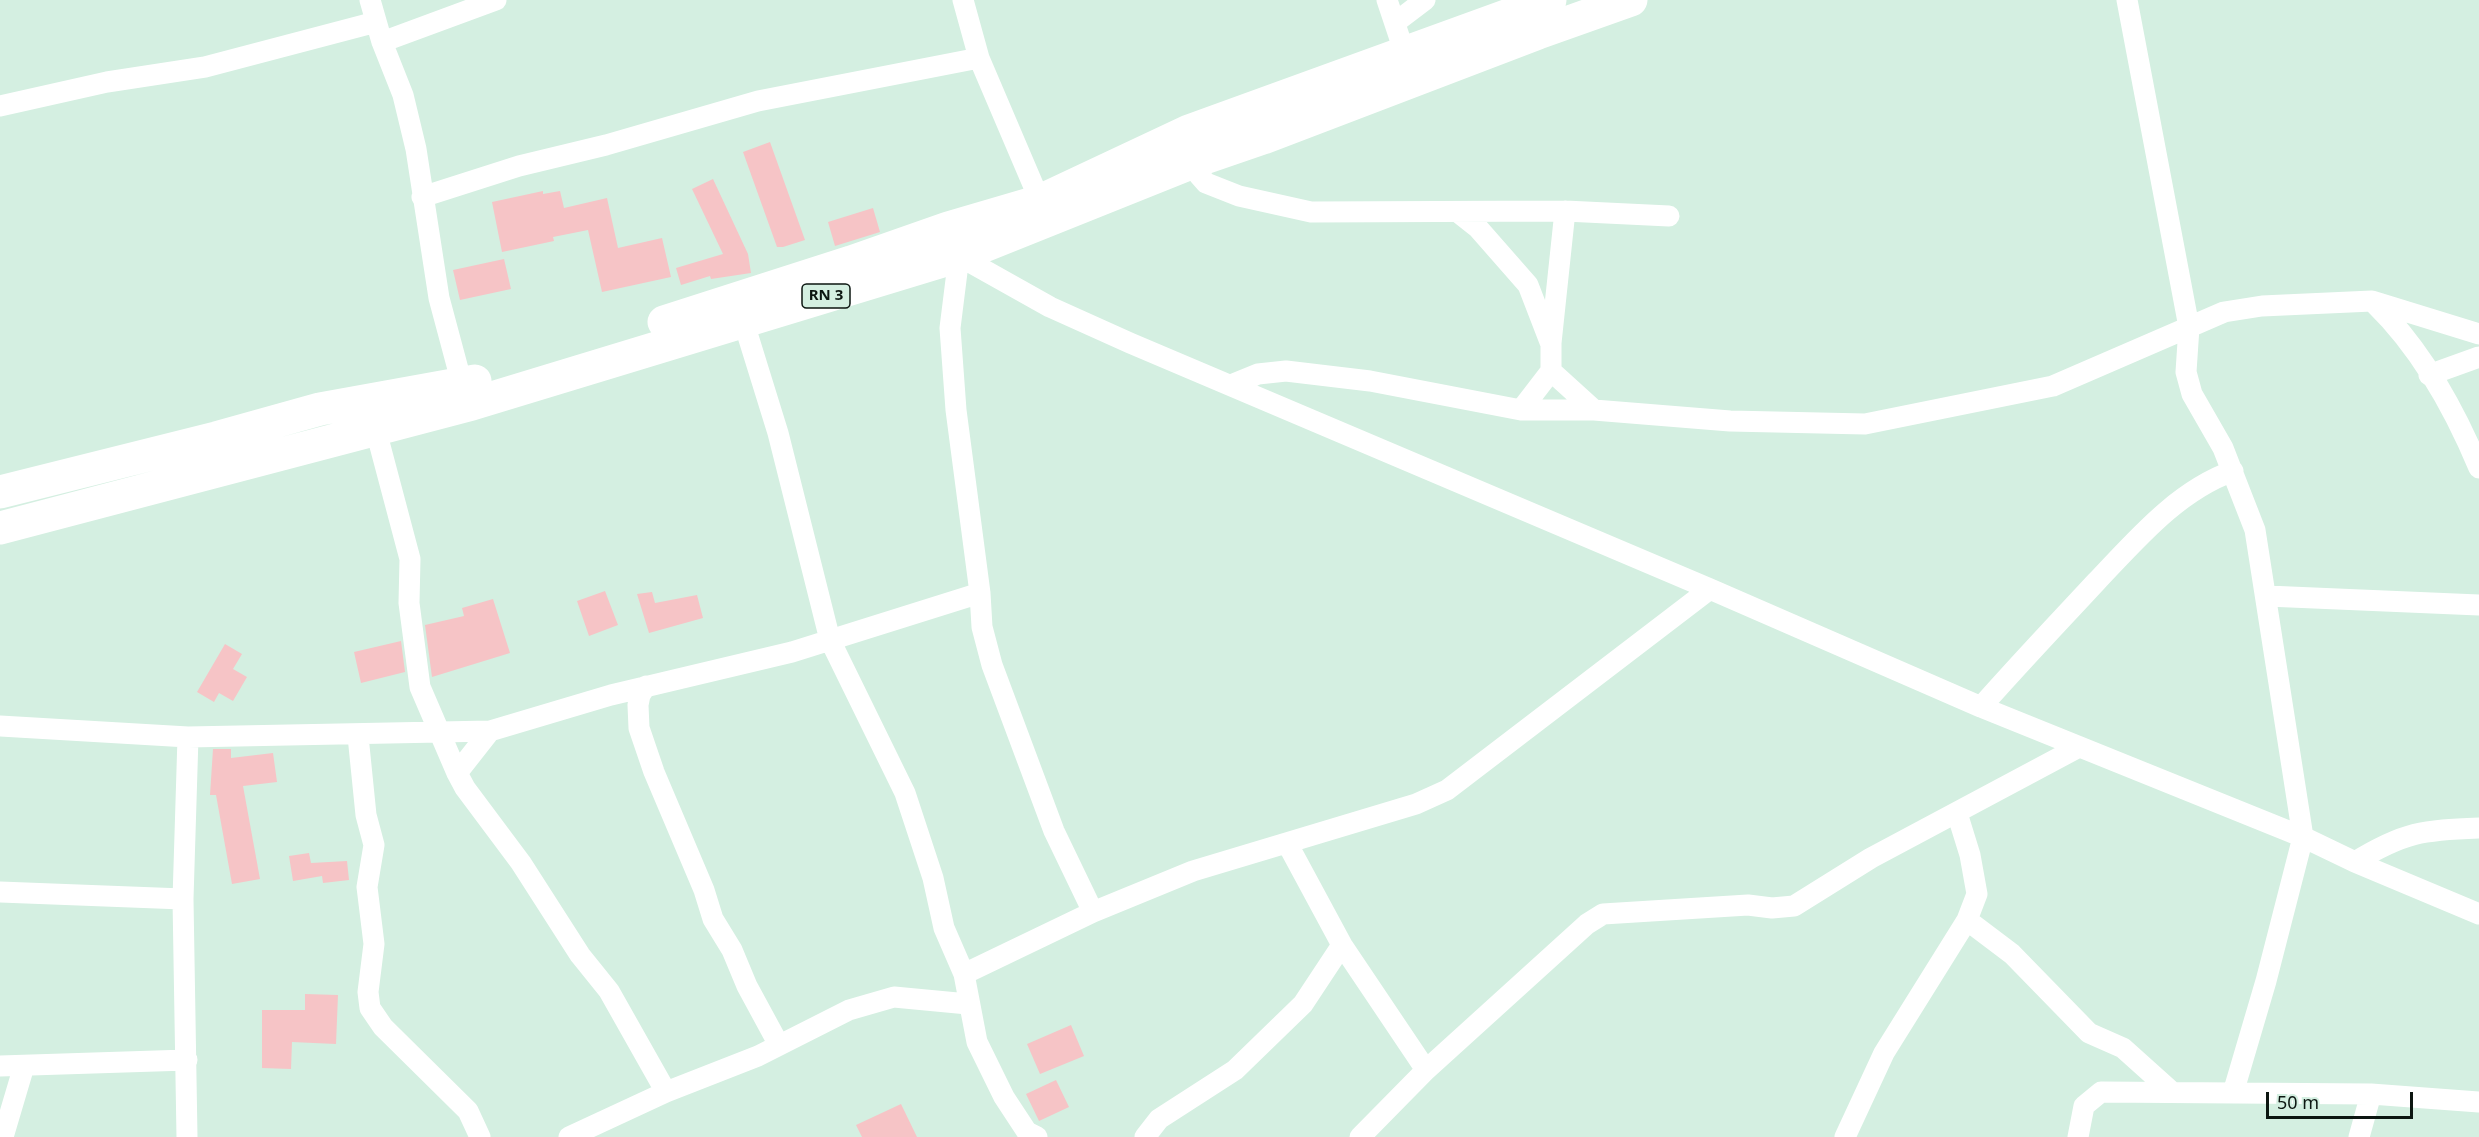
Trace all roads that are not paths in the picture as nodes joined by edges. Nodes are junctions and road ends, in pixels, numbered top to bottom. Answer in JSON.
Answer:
{"nodes":[{"id":1,"x":370,"y":0,"type":"edge"},
{"id":2,"x":496,"y":0,"type":"edge"},
{"id":3,"x":963,"y":0,"type":"edge"},
{"id":4,"x":1387,"y":0,"type":"edge"},
{"id":5,"x":1425,"y":0,"type":"edge"},
{"id":6,"x":1550,"y":0,"type":"edge"},
{"id":7,"x":1631,"y":0,"type":"edge"},
{"id":8,"x":2127,"y":0,"type":"edge"},
{"id":9,"x":379,"y":32,"type":"junction"},
{"id":10,"x":1400,"y":37,"type":"junction"},
{"id":11,"x":979,"y":58,"type":"junction"},
{"id":12,"x":0,"y":106,"type":"edge"},
{"id":13,"x":1196,"y":161,"type":"junction"},
{"id":14,"x":422,"y":196,"type":"junction"},
{"id":15,"x":1040,"y":201,"type":"junction"},
{"id":16,"x":1565,"y":211,"type":"junction"},
{"id":17,"x":1459,"y":213,"type":"junction"},
{"id":18,"x":1669,"y":216,"type":"dead end"},
{"id":19,"x":959,"y":256,"type":"junction"},
{"id":20,"x":2372,"y":301,"type":"junction"},
{"id":21,"x":743,"y":320,"type":"junction"},
{"id":22,"x":2189,"y":327,"type":"junction"},
{"id":23,"x":2479,"y":334,"type":"edge"},
{"id":24,"x":1551,"y":343,"type":"junction"},
{"id":25,"x":2479,"y":357,"type":"edge"},
{"id":26,"x":1551,"y":371,"type":"junction"},
{"id":27,"x":2429,"y":375,"type":"junction"},
{"id":28,"x":462,"y":384,"type":"junction"},
{"id":29,"x":1231,"y":385,"type":"junction"},
{"id":30,"x":1521,"y":410,"type":"junction"},
{"id":31,"x":1594,"y":410,"type":"junction"},
{"id":32,"x":375,"y":427,"type":"junction"},
{"id":33,"x":2479,"y":468,"type":"edge"},
{"id":34,"x":2233,"y":471,"type":"junction"},
{"id":35,"x":0,"y":492,"type":"edge"},
{"id":36,"x":0,"y":528,"type":"edge"},
{"id":37,"x":1710,"y":589,"type":"junction"},
{"id":38,"x":980,"y":593,"type":"junction"},
{"id":39,"x":2267,"y":596,"type":"junction"},
{"id":40,"x":2479,"y":605,"type":"edge"},
{"id":41,"x":830,"y":640,"type":"junction"},
{"id":42,"x":645,"y":686,"type":"junction"},
{"id":43,"x":1981,"y":707,"type":"junction"},
{"id":44,"x":0,"y":726,"type":"edge"},
{"id":45,"x":490,"y":731,"type":"junction"},
{"id":46,"x":440,"y":734,"type":"junction"},
{"id":47,"x":358,"y":736,"type":"junction"},
{"id":48,"x":188,"y":737,"type":"junction"},
{"id":49,"x":2079,"y":747,"type":"junction"},
{"id":50,"x":457,"y":773,"type":"junction"},
{"id":51,"x":1957,"y":813,"type":"junction"},
{"id":52,"x":2479,"y":828,"type":"edge"},
{"id":53,"x":2303,"y":837,"type":"junction"},
{"id":54,"x":1287,"y":843,"type":"junction"},
{"id":55,"x":2355,"y":862,"type":"junction"},
{"id":56,"x":0,"y":892,"type":"edge"},
{"id":57,"x":183,"y":899,"type":"junction"},
{"id":58,"x":1093,"y":912,"type":"junction"},
{"id":59,"x":2479,"y":914,"type":"edge"},
{"id":60,"x":1967,"y":920,"type":"junction"},
{"id":61,"x":1342,"y":945,"type":"junction"},
{"id":62,"x":964,"y":974,"type":"junction"},
{"id":63,"x":968,"y":1004,"type":"junction"},
{"id":64,"x":779,"y":1045,"type":"junction"},
{"id":65,"x":187,"y":1060,"type":"junction"},
{"id":66,"x":0,"y":1066,"type":"edge"},
{"id":67,"x":24,"y":1066,"type":"junction"},
{"id":68,"x":1426,"y":1070,"type":"junction"},
{"id":69,"x":666,"y":1092,"type":"junction"},
{"id":70,"x":2172,"y":1092,"type":"junction"},
{"id":71,"x":2233,"y":1093,"type":"junction"},
{"id":72,"x":2371,"y":1094,"type":"junction"},
{"id":73,"x":2479,"y":1102,"type":"edge"},
{"id":74,"x":1031,"y":1135,"type":"edge"},
{"id":75,"x":3,"y":1137,"type":"edge"},
{"id":76,"x":187,"y":1137,"type":"edge"},
{"id":77,"x":480,"y":1137,"type":"edge"},
{"id":78,"x":569,"y":1137,"type":"edge"},
{"id":79,"x":1145,"y":1137,"type":"edge"},
{"id":80,"x":1360,"y":1137,"type":"edge"},
{"id":81,"x":1845,"y":1137,"type":"edge"},
{"id":82,"x":2078,"y":1137,"type":"edge"},
{"id":83,"x":2359,"y":1137,"type":"edge"}],
"edges":[{"from":1,"to":9,"type":"street"},
{"from":2,"to":9,"type":"street"},
{"from":3,"to":11,"type":"street"},
{"from":4,"to":10,"type":"street"},
{"from":5,"to":10,"type":"street"},
{"from":6,"to":10,"type":"main road","number":"RN 3"},
{"from":7,"to":13,"type":"main road","number":"RN 3"},
{"from":8,"to":22,"type":"street"},
{"from":9,"to":12,"type":"street"},
{"from":9,"to":14,"type":"street"},
{"from":10,"to":15,"type":"main road","number":"RN 3"},
{"from":11,"to":14,"type":"street"},
{"from":11,"to":15,"type":"street"},
{"from":13,"to":17,"type":"street"},
{"from":13,"to":19,"type":"main road","number":"RN 3"},
{"from":14,"to":28,"type":"street"},
{"from":15,"to":28,"type":"main road","number":"RN 3"},
{"from":16,"to":17,"type":"street"},
{"from":16,"to":18,"type":"street"},
{"from":16,"to":24,"type":"street"},
{"from":17,"to":24,"type":"street"},
{"from":19,"to":21,"type":"main road","number":"RN 3"},
{"from":19,"to":29,"type":"street"},
{"from":19,"to":38,"type":"street"},
{"from":20,"to":22,"type":"street"},
{"from":20,"to":23,"type":"street"},
{"from":20,"to":27,"type":"street"},
{"from":21,"to":32,"type":"main road","number":"RN 3"},
{"from":21,"to":41,"type":"street"},
{"from":22,"to":31,"type":"street"},
{"from":22,"to":34,"type":"street"},
{"from":24,"to":26,"type":"street"},
{"from":25,"to":27,"type":"street"},
{"from":26,"to":30,"type":"street"},
{"from":26,"to":31,"type":"street"},
{"from":27,"to":33,"type":"street"},
{"from":28,"to":35,"type":"main road","number":"RN 3"},
{"from":29,"to":30,"type":"street"},
{"from":29,"to":37,"type":"street"},
{"from":30,"to":31,"type":"street"},
{"from":32,"to":36,"type":"main road","number":"RN 3"},
{"from":32,"to":46,"type":"street"},
{"from":34,"to":39,"type":"street"},
{"from":34,"to":43,"type":"street"},
{"from":37,"to":43,"type":"street"},
{"from":37,"to":54,"type":"street"},
{"from":38,"to":41,"type":"street"},
{"from":38,"to":58,"type":"street"},
{"from":39,"to":40,"type":"street"},
{"from":39,"to":53,"type":"street"},
{"from":41,"to":42,"type":"street"},
{"from":41,"to":62,"type":"street"},
{"from":42,"to":45,"type":"street"},
{"from":42,"to":64,"type":"street"},
{"from":43,"to":49,"type":"street"},
{"from":44,"to":48,"type":"street"},
{"from":45,"to":46,"type":"street"},
{"from":45,"to":50,"type":"street"},
{"from":46,"to":47,"type":"street"},
{"from":46,"to":50,"type":"street"},
{"from":47,"to":48,"type":"street"},
{"from":47,"to":77,"type":"street"},
{"from":48,"to":57,"type":"street"},
{"from":49,"to":51,"type":"street"},
{"from":49,"to":53,"type":"street"},
{"from":50,"to":69,"type":"street"},
{"from":51,"to":60,"type":"street"},
{"from":51,"to":68,"type":"street"},
{"from":52,"to":55,"type":"street"},
{"from":53,"to":55,"type":"street"},
{"from":53,"to":71,"type":"street"},
{"from":54,"to":58,"type":"street"},
{"from":54,"to":61,"type":"street"},
{"from":55,"to":59,"type":"street"},
{"from":56,"to":57,"type":"street"},
{"from":57,"to":65,"type":"street"},
{"from":58,"to":62,"type":"street"},
{"from":60,"to":70,"type":"street"},
{"from":60,"to":81,"type":"street"},
{"from":61,"to":68,"type":"street"},
{"from":61,"to":79,"type":"street"},
{"from":62,"to":63,"type":"street"},
{"from":63,"to":64,"type":"street"},
{"from":63,"to":74,"type":"street"},
{"from":64,"to":69,"type":"street"},
{"from":65,"to":67,"type":"street"},
{"from":65,"to":76,"type":"street"},
{"from":66,"to":67,"type":"street"},
{"from":67,"to":75,"type":"street"},
{"from":68,"to":80,"type":"street"},
{"from":69,"to":78,"type":"street"},
{"from":70,"to":71,"type":"street"},
{"from":70,"to":82,"type":"street"},
{"from":71,"to":72,"type":"street"},
{"from":72,"to":73,"type":"street"},
{"from":72,"to":83,"type":"street"}]}
